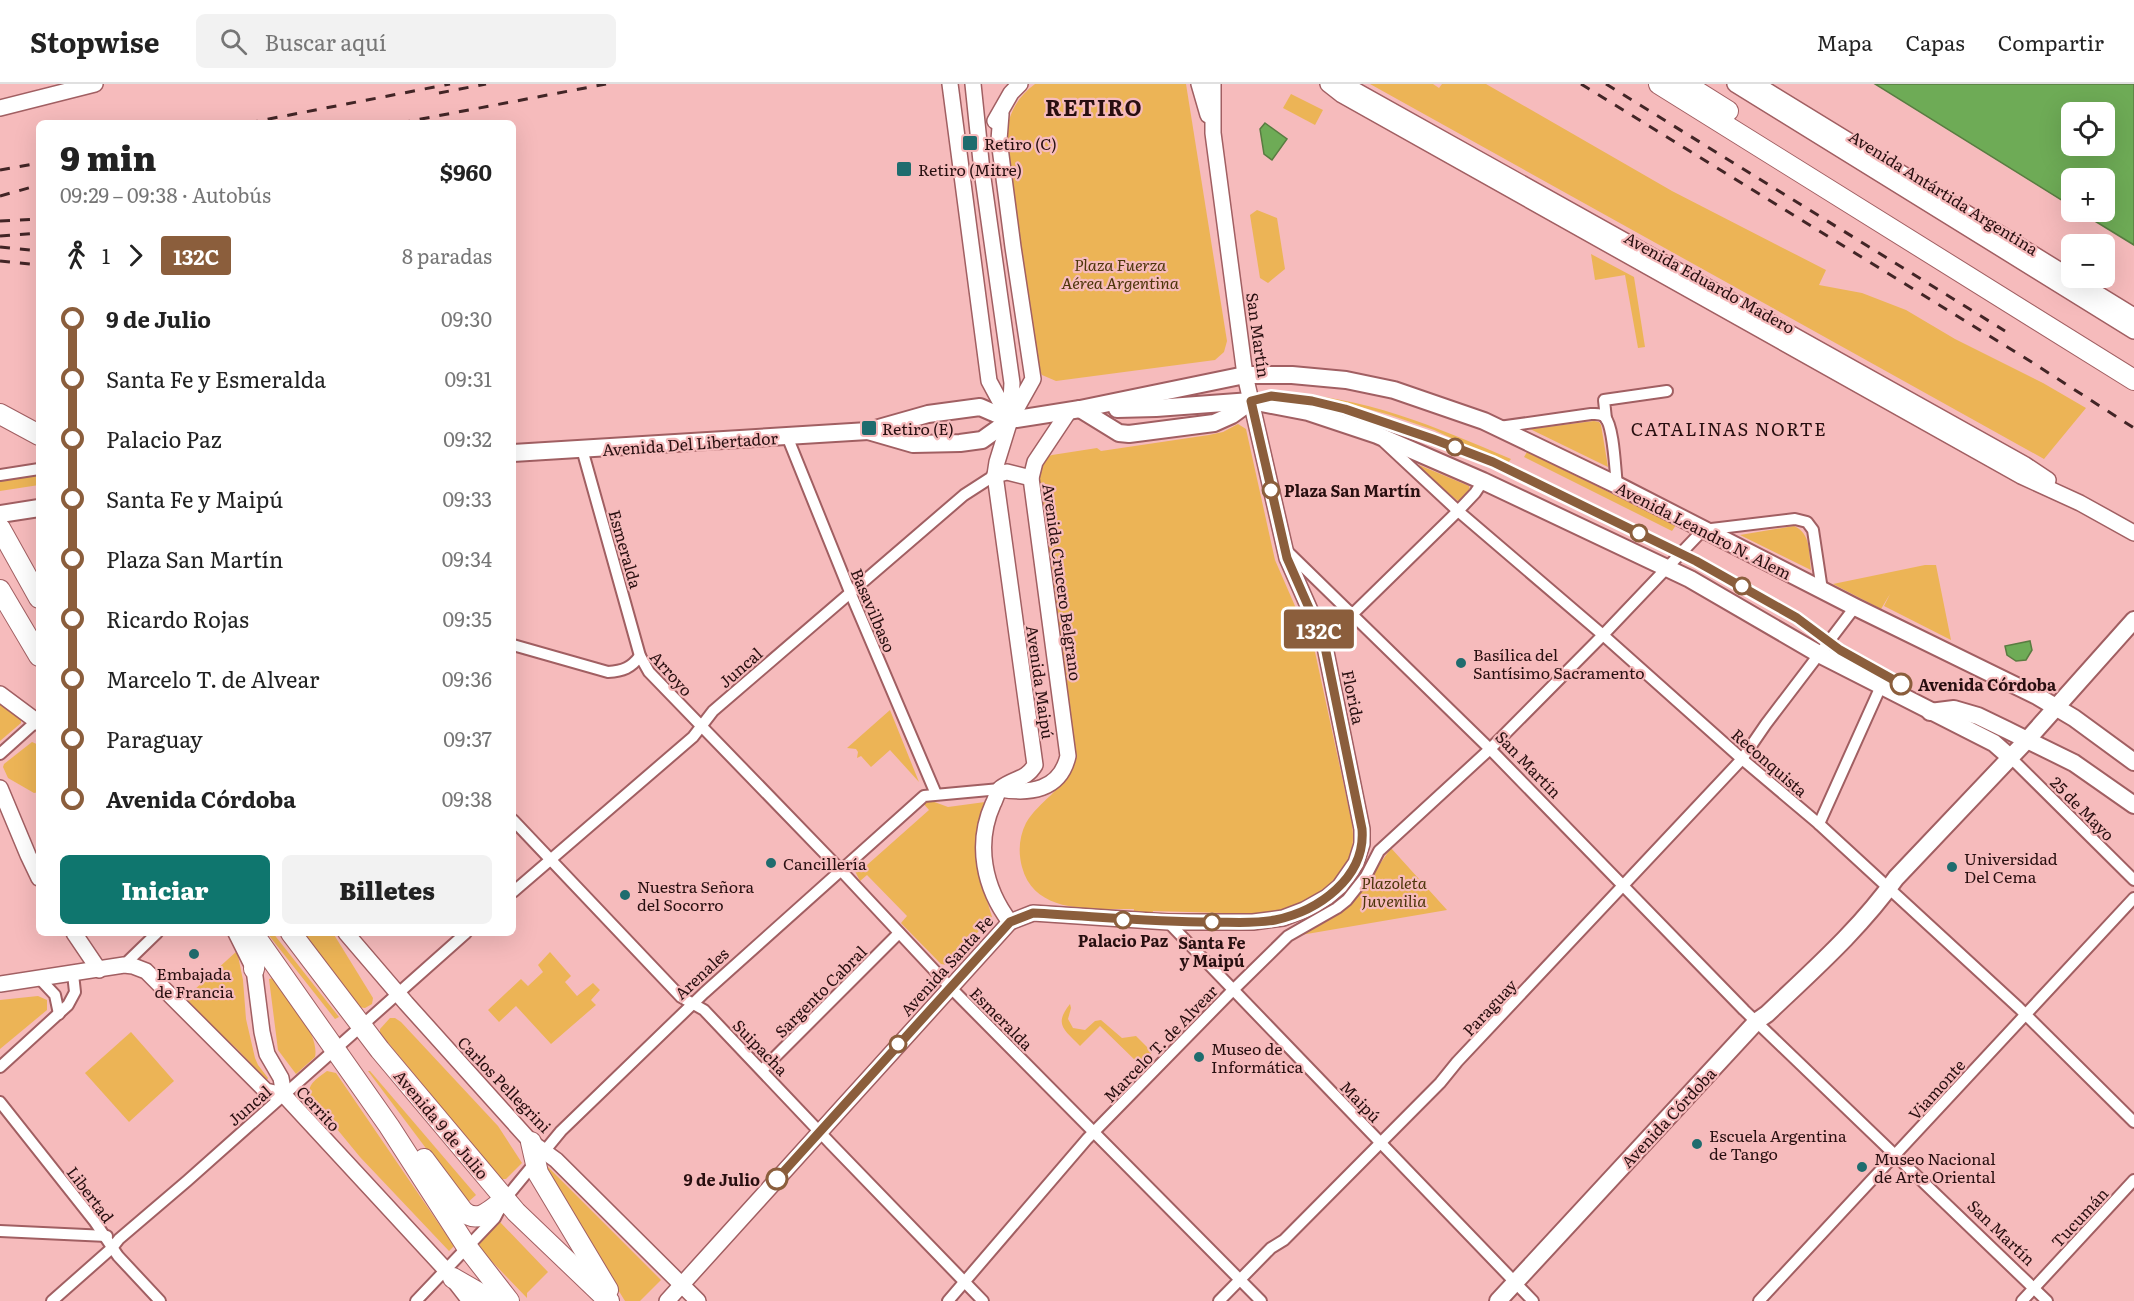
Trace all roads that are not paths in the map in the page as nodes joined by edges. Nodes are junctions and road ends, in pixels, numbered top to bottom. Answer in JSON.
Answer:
{"nodes":[{"id":1,"x":94,"y":84,"type":"edge"},
{"id":2,"x":950,"y":84,"type":"edge"},
{"id":3,"x":973,"y":84,"type":"edge"},
{"id":4,"x":1020,"y":84,"type":"edge"},
{"id":5,"x":1199,"y":84,"type":"edge"},
{"id":6,"x":1213,"y":84,"type":"edge"},
{"id":7,"x":1328,"y":84,"type":"edge"},
{"id":8,"x":1344,"y":84,"type":"edge"},
{"id":9,"x":1659,"y":84,"type":"edge"},
{"id":10,"x":1685,"y":84,"type":"edge"},
{"id":11,"x":1735,"y":84,"type":"edge"},
{"id":12,"x":1756,"y":84,"type":"edge"},
{"id":13,"x":0,"y":108,"type":"edge"},
{"id":14,"x":1001,"y":114,"type":"junction"},
{"id":15,"x":1213,"y":133,"type":"junction"},
{"id":16,"x":978,"y":134,"type":"junction"},
{"id":17,"x":1001,"y":149,"type":"junction"},
{"id":18,"x":2134,"y":316,"type":"edge"},
{"id":19,"x":2134,"y":331,"type":"edge"},
{"id":20,"x":2134,"y":365,"type":"edge"},
{"id":21,"x":1245,"y":375,"type":"junction"},
{"id":22,"x":2134,"y":380,"type":"edge"},
{"id":23,"x":1667,"y":391,"type":"dead end"},
{"id":24,"x":1251,"y":401,"type":"junction"},
{"id":25,"x":1074,"y":410,"type":"junction"},
{"id":26,"x":0,"y":414,"type":"edge"},
{"id":27,"x":1606,"y":419,"type":"junction"},
{"id":28,"x":1010,"y":420,"type":"junction"},
{"id":29,"x":1496,"y":427,"type":"junction"},
{"id":30,"x":868,"y":431,"type":"junction"},
{"id":31,"x":36,"y":433,"type":"edge"},
{"id":32,"x":1377,"y":435,"type":"junction"},
{"id":33,"x":788,"y":436,"type":"junction"},
{"id":34,"x":582,"y":449,"type":"junction"},
{"id":35,"x":516,"y":453,"type":"edge"},
{"id":36,"x":36,"y":469,"type":"edge"},
{"id":37,"x":0,"y":475,"type":"edge"},
{"id":38,"x":995,"y":475,"type":"junction"},
{"id":39,"x":1031,"y":478,"type":"junction"},
{"id":40,"x":1483,"y":481,"type":"junction"},
{"id":41,"x":1617,"y":484,"type":"junction"},
{"id":42,"x":2080,"y":502,"type":"junction"},
{"id":43,"x":36,"y":508,"type":"edge"},
{"id":44,"x":1458,"y":511,"type":"junction"},
{"id":45,"x":0,"y":514,"type":"edge"},
{"id":46,"x":0,"y":528,"type":"edge"},
{"id":47,"x":1703,"y":530,"type":"junction"},
{"id":48,"x":2134,"y":533,"type":"edge"},
{"id":49,"x":1285,"y":550,"type":"junction"},
{"id":50,"x":1668,"y":568,"type":"junction"},
{"id":51,"x":0,"y":590,"type":"edge"},
{"id":52,"x":1822,"y":590,"type":"junction"},
{"id":53,"x":850,"y":592,"type":"junction"},
{"id":54,"x":36,"y":593,"type":"edge"},
{"id":55,"x":1855,"y":607,"type":"junction"},
{"id":56,"x":1353,"y":614,"type":"junction"},
{"id":57,"x":2134,"y":620,"type":"edge"},
{"id":58,"x":1603,"y":634,"type":"junction"},
{"id":59,"x":1324,"y":642,"type":"junction"},
{"id":60,"x":516,"y":646,"type":"edge"},
{"id":61,"x":36,"y":651,"type":"edge"},
{"id":62,"x":1819,"y":654,"type":"junction"},
{"id":63,"x":640,"y":656,"type":"junction"},
{"id":64,"x":1881,"y":686,"type":"junction"},
{"id":65,"x":0,"y":694,"type":"edge"},
{"id":66,"x":2056,"y":707,"type":"junction"},
{"id":67,"x":1930,"y":712,"type":"junction"},
{"id":68,"x":36,"y":720,"type":"edge"},
{"id":69,"x":36,"y":723,"type":"edge"},
{"id":70,"x":700,"y":726,"type":"junction"},
{"id":71,"x":2027,"y":740,"type":"junction"},
{"id":72,"x":1490,"y":749,"type":"junction"},
{"id":73,"x":0,"y":754,"type":"edge"},
{"id":74,"x":2011,"y":758,"type":"junction"},
{"id":75,"x":1742,"y":759,"type":"junction"},
{"id":76,"x":2134,"y":762,"type":"edge"},
{"id":77,"x":1035,"y":765,"type":"junction"},
{"id":78,"x":1064,"y":766,"type":"junction"},
{"id":79,"x":0,"y":788,"type":"edge"},
{"id":80,"x":999,"y":789,"type":"junction"},
{"id":81,"x":936,"y":794,"type":"junction"},
{"id":82,"x":2134,"y":805,"type":"edge"},
{"id":83,"x":516,"y":823,"type":"edge"},
{"id":84,"x":1819,"y":824,"type":"junction"},
{"id":85,"x":1363,"y":838,"type":"junction"},
{"id":86,"x":1379,"y":851,"type":"junction"},
{"id":87,"x":550,"y":858,"type":"junction"},
{"id":88,"x":841,"y":870,"type":"junction"},
{"id":89,"x":36,"y":872,"type":"edge"},
{"id":90,"x":2134,"y":880,"type":"edge"},
{"id":91,"x":1623,"y":887,"type":"junction"},
{"id":92,"x":1889,"y":888,"type":"junction"},
{"id":93,"x":516,"y":889,"type":"edge"},
{"id":94,"x":2134,"y":898,"type":"edge"},
{"id":95,"x":1010,"y":922,"type":"junction"},
{"id":96,"x":1168,"y":922,"type":"junction"},
{"id":97,"x":899,"y":933,"type":"junction"},
{"id":98,"x":76,"y":936,"type":"edge"},
{"id":99,"x":154,"y":936,"type":"edge"},
{"id":100,"x":238,"y":936,"type":"edge"},
{"id":101,"x":253,"y":936,"type":"edge"},
{"id":102,"x":254,"y":936,"type":"edge"},
{"id":103,"x":293,"y":936,"type":"edge"},
{"id":104,"x":349,"y":936,"type":"edge"},
{"id":105,"x":463,"y":936,"type":"edge"},
{"id":106,"x":124,"y":965,"type":"junction"},
{"id":107,"x":254,"y":969,"type":"junction"},
{"id":108,"x":99,"y":970,"type":"junction"},
{"id":109,"x":73,"y":974,"type":"junction"},
{"id":110,"x":40,"y":979,"type":"junction"},
{"id":111,"x":0,"y":984,"type":"edge"},
{"id":112,"x":950,"y":987,"type":"junction"},
{"id":113,"x":1233,"y":990,"type":"junction"},
{"id":114,"x":397,"y":993,"type":"junction"},
{"id":115,"x":692,"y":1005,"type":"junction"},
{"id":116,"x":59,"y":1014,"type":"junction"},
{"id":117,"x":2026,"y":1014,"type":"junction"},
{"id":118,"x":1757,"y":1021,"type":"junction"},
{"id":119,"x":360,"y":1026,"type":"junction"},
{"id":120,"x":335,"y":1049,"type":"junction"},
{"id":121,"x":0,"y":1067,"type":"edge"},
{"id":122,"x":762,"y":1070,"type":"junction"},
{"id":123,"x":284,"y":1095,"type":"junction"},
{"id":124,"x":0,"y":1102,"type":"edge"},
{"id":125,"x":2134,"y":1122,"type":"edge"},
{"id":126,"x":389,"y":1126,"type":"junction"},
{"id":127,"x":820,"y":1132,"type":"junction"},
{"id":128,"x":1094,"y":1132,"type":"junction"},
{"id":129,"x":1380,"y":1142,"type":"junction"},
{"id":130,"x":537,"y":1152,"type":"junction"},
{"id":131,"x":1896,"y":1155,"type":"junction"},
{"id":132,"x":2134,"y":1180,"type":"edge"},
{"id":133,"x":505,"y":1198,"type":"junction"},
{"id":134,"x":0,"y":1231,"type":"edge"},
{"id":135,"x":104,"y":1236,"type":"junction"},
{"id":136,"x":119,"y":1239,"type":"junction"},
{"id":137,"x":467,"y":1247,"type":"junction"},
{"id":138,"x":112,"y":1248,"type":"junction"},
{"id":139,"x":449,"y":1274,"type":"junction"},
{"id":140,"x":1240,"y":1280,"type":"junction"},
{"id":141,"x":964,"y":1282,"type":"junction"},
{"id":142,"x":1515,"y":1282,"type":"junction"},
{"id":143,"x":682,"y":1285,"type":"junction"},
{"id":144,"x":2034,"y":1288,"type":"junction"},
{"id":145,"x":52,"y":1301,"type":"edge"},
{"id":146,"x":160,"y":1301,"type":"edge"},
{"id":147,"x":416,"y":1301,"type":"edge"},
{"id":148,"x":470,"y":1301,"type":"edge"},
{"id":149,"x":493,"y":1301,"type":"edge"},
{"id":150,"x":509,"y":1301,"type":"edge"},
{"id":151,"x":609,"y":1301,"type":"edge"},
{"id":152,"x":614,"y":1301,"type":"edge"},
{"id":153,"x":667,"y":1301,"type":"edge"},
{"id":154,"x":698,"y":1301,"type":"edge"},
{"id":155,"x":948,"y":1301,"type":"edge"},
{"id":156,"x":983,"y":1301,"type":"edge"},
{"id":157,"x":1219,"y":1301,"type":"edge"},
{"id":158,"x":1262,"y":1301,"type":"edge"},
{"id":159,"x":1498,"y":1301,"type":"edge"},
{"id":160,"x":1533,"y":1301,"type":"edge"},
{"id":161,"x":1759,"y":1301,"type":"edge"},
{"id":162,"x":2022,"y":1301,"type":"edge"},
{"id":163,"x":2047,"y":1301,"type":"edge"}],
"edges":[{"from":1,"to":13,"type":"main road"},
{"from":2,"to":28,"type":"main road"},
{"from":3,"to":16,"type":"main road"},
{"from":4,"to":14,"type":"main road"},
{"from":5,"to":15,"type":"main road","name":"San Martín"},
{"from":6,"to":15,"type":"main road","name":"San Martín"},
{"from":7,"to":42,"type":"main road","name":"Avenida Eduardo Madero"},
{"from":8,"to":42,"type":"main road","name":"Avenida Eduardo Madero"},
{"from":9,"to":22,"type":"highway"},
{"from":10,"to":20,"type":"highway"},
{"from":11,"to":19,"type":"main road","name":"Avenida Antártida Argentina"},
{"from":12,"to":18,"type":"main road","name":"Avenida Antártida Argentina"},
{"from":14,"to":16,"type":"main road"},
{"from":14,"to":17,"type":"main road"},
{"from":15,"to":21,"type":"main road","name":"San Martín"},
{"from":16,"to":17,"type":"main road"},
{"from":16,"to":28,"type":"main road"},
{"from":17,"to":28,"type":"main road"},
{"from":21,"to":24,"type":"main road","name":"San Martín"},
{"from":21,"to":25,"type":"main road","name":"Avenida Del Libertador"},
{"from":21,"to":29,"type":"main road","name":"Avenida Leandro N. Alem"},
{"from":23,"to":27,"type":"street"},
{"from":24,"to":25,"type":"main road","name":"Avenida Del Libertador"},
{"from":24,"to":25,"type":"main road"},
{"from":24,"to":32,"type":"main road"},
{"from":24,"to":49,"type":"main road","name":"San Martín"},
{"from":25,"to":28,"type":"main road","name":"Avenida Del Libertador"},
{"from":25,"to":39,"type":"main road","name":"Avenida Crucero Belgrano"},
{"from":26,"to":31,"type":"highway"},
{"from":27,"to":29,"type":"street"},
{"from":27,"to":41,"type":"street"},
{"from":28,"to":30,"type":"main road","name":"Avenida Del Libertador"},
{"from":28,"to":30,"type":"main road","name":"Avenida Del Libertador"},
{"from":28,"to":38,"type":"main road","name":"Avenida Maipú"},
{"from":29,"to":41,"type":"main road","name":"Avenida Leandro N. Alem"},
{"from":30,"to":33,"type":"main road","name":"Avenida Del Libertador"},
{"from":32,"to":40,"type":"main road"},
{"from":32,"to":44,"type":"street","name":"Reconquista"},
{"from":33,"to":34,"type":"main road","name":"Avenida Del Libertador"},
{"from":33,"to":53,"type":"street","name":"Basavilbaso"},
{"from":34,"to":35,"type":"main road","name":"Avenida Del Libertador"},
{"from":34,"to":63,"type":"street","name":"Esmeralda"},
{"from":36,"to":37,"type":"street"},
{"from":38,"to":39,"type":"main road"},
{"from":38,"to":53,"type":"street","name":"Juncal"},
{"from":38,"to":77,"type":"main road","name":"Avenida Maipú"},
{"from":39,"to":78,"type":"main road","name":"Avenida Crucero Belgrano"},
{"from":40,"to":44,"type":"street"},
{"from":40,"to":50,"type":"main road"},
{"from":41,"to":47,"type":"main road","name":"Avenida Leandro N. Alem"},
{"from":42,"to":48,"type":"main road","name":"Avenida Eduardo Madero"},
{"from":43,"to":45,"type":"main road"},
{"from":44,"to":56,"type":"street"},
{"from":44,"to":58,"type":"street","name":"Reconquista"},
{"from":46,"to":54,"type":"highway"},
{"from":47,"to":50,"type":"street","name":"Marcelo T. de Alvear"},
{"from":47,"to":52,"type":"main road","name":"Avenida Leandro N. Alem"},
{"from":47,"to":52,"type":"street"},
{"from":49,"to":56,"type":"street","name":"San Martín"},
{"from":49,"to":59,"type":"main road","name":"Florida"},
{"from":50,"to":58,"type":"street","name":"Marcelo T. de Alvear"},
{"from":50,"to":62,"type":"main road"},
{"from":51,"to":61,"type":"highway"},
{"from":52,"to":55,"type":"main road","name":"Avenida Leandro N. Alem"},
{"from":53,"to":70,"type":"street","name":"Juncal"},
{"from":53,"to":81,"type":"street","name":"Basavilbaso"},
{"from":55,"to":62,"type":"street","name":"Paraguay"},
{"from":55,"to":66,"type":"main road","name":"Avenida Leandro N. Alem"},
{"from":56,"to":59,"type":"street"},
{"from":56,"to":72,"type":"street","name":"San Martín"},
{"from":57,"to":66,"type":"main road","name":"Avenida Córdoba"},
{"from":58,"to":72,"type":"street","name":"Marcelo T. de Alvear"},
{"from":58,"to":75,"type":"street","name":"Reconquista"},
{"from":59,"to":85,"type":"main road","name":"Florida"},
{"from":60,"to":63,"type":"street","name":"Arroyo"},
{"from":62,"to":64,"type":"main road"},
{"from":62,"to":75,"type":"street","name":"Paraguay"},
{"from":63,"to":70,"type":"street","name":"Arroyo"},
{"from":64,"to":67,"type":"main road"},
{"from":64,"to":84,"type":"street"},
{"from":65,"to":68,"type":"main road"},
{"from":66,"to":71,"type":"main road","name":"Avenida Córdoba"},
{"from":66,"to":76,"type":"main road","name":"Avenida Leandro N. Alem"},
{"from":67,"to":71,"type":"main road"},
{"from":67,"to":74,"type":"main road"},
{"from":69,"to":73,"type":"street"},
{"from":70,"to":87,"type":"street","name":"Juncal"},
{"from":70,"to":88,"type":"street","name":"Esmeralda"},
{"from":71,"to":74,"type":"main road","name":"Avenida Córdoba"},
{"from":71,"to":82,"type":"main road"},
{"from":72,"to":86,"type":"street","name":"Marcelo T. de Alvear"},
{"from":72,"to":91,"type":"street","name":"San Martín"},
{"from":74,"to":90,"type":"street","name":"25 de Mayo"},
{"from":74,"to":92,"type":"main road","name":"Avenida Córdoba"},
{"from":75,"to":84,"type":"street","name":"Reconquista"},
{"from":75,"to":91,"type":"street","name":"Paraguay"},
{"from":77,"to":78,"type":"main road"},
{"from":77,"to":80,"type":"main road"},
{"from":78,"to":80,"type":"main road","name":"Arenales"},
{"from":79,"to":89,"type":"main road"},
{"from":80,"to":81,"type":"street","name":"Arenales"},
{"from":80,"to":95,"type":"main road"},
{"from":81,"to":88,"type":"street","name":"Arenales"},
{"from":83,"to":87,"type":"street","name":"Suipacha"},
{"from":84,"to":92,"type":"street","name":"Reconquista"},
{"from":85,"to":86,"type":"street"},
{"from":85,"to":96,"type":"main road","name":"Avenida Santa Fe"},
{"from":86,"to":113,"type":"street","name":"Marcelo T. de Alvear"},
{"from":87,"to":93,"type":"street","name":"Juncal"},
{"from":87,"to":115,"type":"street","name":"Suipacha"},
{"from":88,"to":97,"type":"street","name":"Esmeralda"},
{"from":88,"to":115,"type":"street","name":"Arenales"},
{"from":91,"to":118,"type":"street","name":"San Martín"},
{"from":91,"to":129,"type":"street","name":"Paraguay"},
{"from":92,"to":117,"type":"street","name":"Reconquista"},
{"from":92,"to":118,"type":"main road","name":"Avenida Córdoba"},
{"from":94,"to":117,"type":"street","name":"Viamonte"},
{"from":95,"to":96,"type":"main road","name":"Avenida Santa Fe"},
{"from":95,"to":112,"type":"main road","name":"Avenida Santa Fe"},
{"from":96,"to":113,"type":"street","name":"Maipú"},
{"from":97,"to":112,"type":"street","name":"Esmeralda"},
{"from":97,"to":122,"type":"street","name":"Sargento Cabral"},
{"from":98,"to":108,"type":"main road"},
{"from":99,"to":106,"type":"street"},
{"from":100,"to":107,"type":"main road"},
{"from":101,"to":107,"type":"highway"},
{"from":102,"to":120,"type":"highway"},
{"from":103,"to":119,"type":"highway","name":"Avenida 9 de Julio"},
{"from":104,"to":114,"type":"main road","name":"Carlos Pellegrini"},
{"from":105,"to":114,"type":"street","name":"Juncal"},
{"from":106,"to":108,"type":"main road"},
{"from":106,"to":123,"type":"main road","name":"Cerrito"},
{"from":107,"to":123,"type":"main road"},
{"from":108,"to":109,"type":"main road"},
{"from":109,"to":110,"type":"main road"},
{"from":109,"to":116,"type":"street"},
{"from":110,"to":111,"type":"main road"},
{"from":110,"to":116,"type":"street"},
{"from":112,"to":127,"type":"main road","name":"Avenida Santa Fe"},
{"from":112,"to":128,"type":"street","name":"Esmeralda"},
{"from":113,"to":128,"type":"street","name":"Marcelo T. de Alvear"},
{"from":113,"to":129,"type":"street","name":"Maipú"},
{"from":114,"to":119,"type":"street","name":"Juncal"},
{"from":114,"to":130,"type":"main road","name":"Carlos Pellegrini"},
{"from":115,"to":122,"type":"street","name":"Suipacha"},
{"from":115,"to":130,"type":"street","name":"Arenales"},
{"from":116,"to":121,"type":"street"},
{"from":117,"to":125,"type":"street","name":"Reconquista"},
{"from":117,"to":131,"type":"street","name":"Viamonte"},
{"from":118,"to":131,"type":"street","name":"San Martín"},
{"from":118,"to":142,"type":"main road","name":"Avenida Córdoba"},
{"from":119,"to":120,"type":"street","name":"Juncal"},
{"from":119,"to":133,"type":"highway","name":"Avenida 9 de Julio"},
{"from":120,"to":123,"type":"street","name":"Juncal"},
{"from":120,"to":126,"type":"highway"},
{"from":122,"to":127,"type":"street","name":"Suipacha"},
{"from":123,"to":136,"type":"street","name":"Juncal"},
{"from":123,"to":139,"type":"main road","name":"Cerrito"},
{"from":124,"to":135,"type":"street","name":"Libertad"},
{"from":126,"to":133,"type":"highway"},
{"from":126,"to":137,"type":"highway"},
{"from":127,"to":141,"type":"street","name":"Suipacha"},
{"from":127,"to":143,"type":"main road","name":"Avenida Santa Fe"},
{"from":128,"to":140,"type":"street","name":"Esmeralda"},
{"from":128,"to":141,"type":"street","name":"Marcelo T. de Alvear"},
{"from":129,"to":140,"type":"street","name":"Paraguay"},
{"from":129,"to":142,"type":"street","name":"Maipú"},
{"from":130,"to":133,"type":"street","name":"Arenales"},
{"from":130,"to":143,"type":"main road","name":"Carlos Pellegrini"},
{"from":130,"to":152,"type":"highway"},
{"from":131,"to":144,"type":"street","name":"San Martín"},
{"from":131,"to":161,"type":"street","name":"Viamonte"},
{"from":132,"to":144,"type":"street","name":"Tucumán"},
{"from":133,"to":137,"type":"street","name":"Arenales"},
{"from":133,"to":151,"type":"highway","name":"Avenida 9 de Julio"},
{"from":134,"to":135,"type":"street"},
{"from":135,"to":136,"type":"street"},
{"from":135,"to":138,"type":"street","name":"Libertad"},
{"from":136,"to":138,"type":"street","name":"Juncal"},
{"from":137,"to":139,"type":"street","name":"Arenales"},
{"from":137,"to":150,"type":"highway"},
{"from":138,"to":145,"type":"street","name":"Juncal"},
{"from":138,"to":146,"type":"street","name":"Libertad"},
{"from":139,"to":147,"type":"street","name":"Arenales"},
{"from":139,"to":148,"type":"main road","name":"Cerrito"},
{"from":139,"to":149,"type":"highway"},
{"from":140,"to":157,"type":"street","name":"Paraguay"},
{"from":140,"to":158,"type":"street","name":"Esmeralda"},
{"from":141,"to":155,"type":"street","name":"Marcelo T. de Alvear"},
{"from":141,"to":156,"type":"street","name":"Suipacha"},
{"from":142,"to":159,"type":"main road","name":"Avenida Córdoba"},
{"from":142,"to":160,"type":"street","name":"Maipú"},
{"from":143,"to":153,"type":"main road","name":"Avenida Santa Fe"},
{"from":143,"to":154,"type":"main road","name":"Carlos Pellegrini"},
{"from":144,"to":162,"type":"street","name":"Tucumán"},
{"from":144,"to":163,"type":"street","name":"San Martín"}]}
